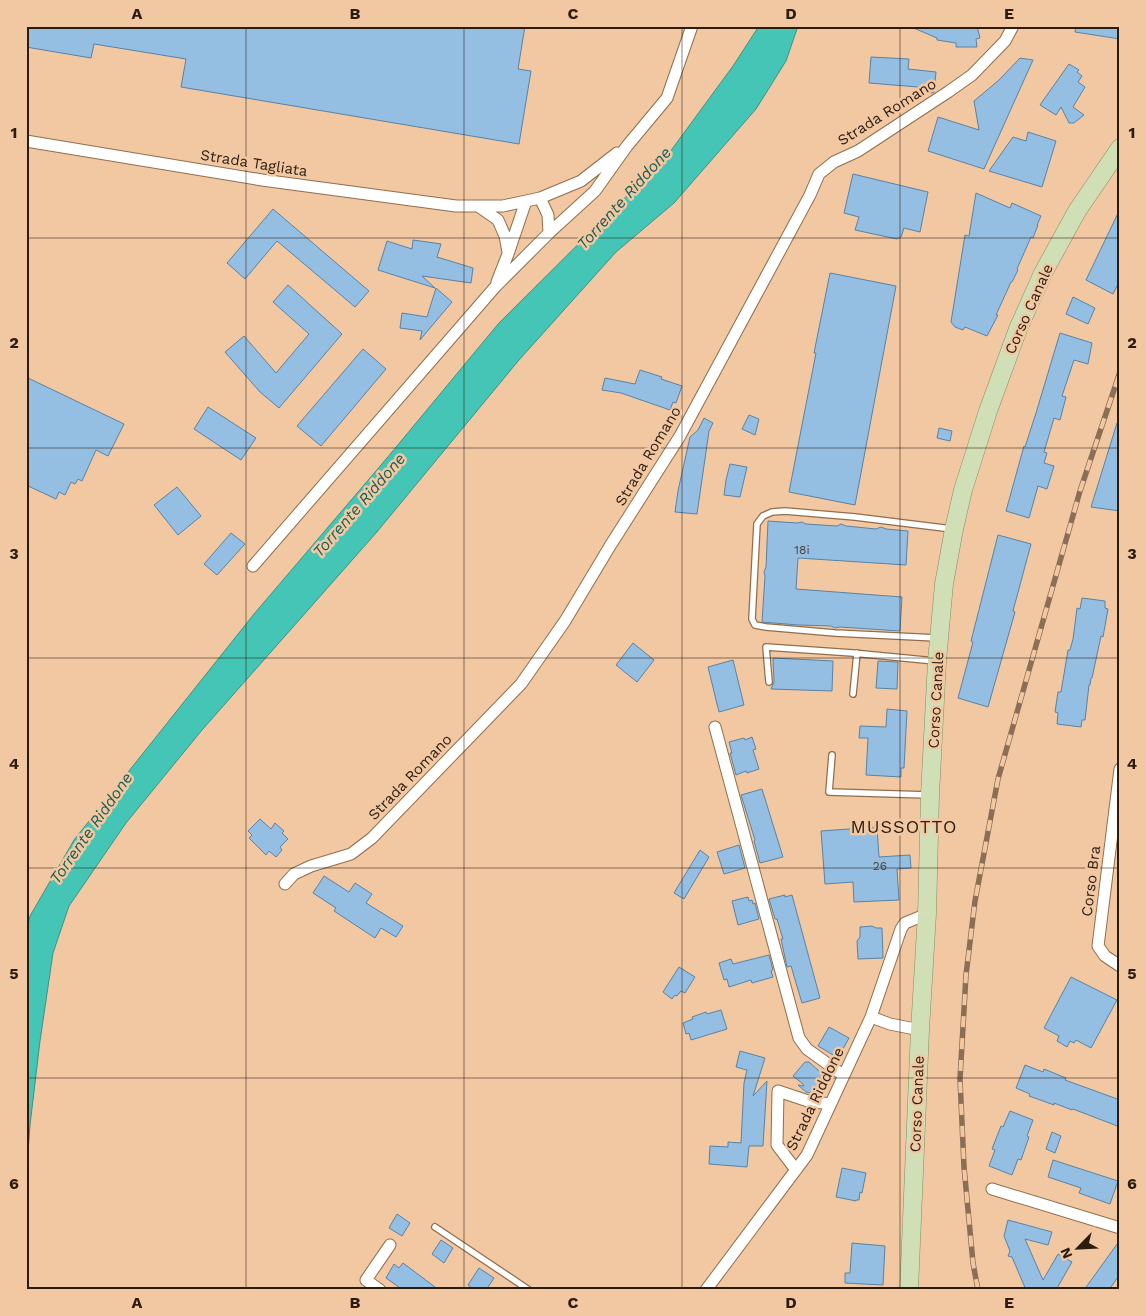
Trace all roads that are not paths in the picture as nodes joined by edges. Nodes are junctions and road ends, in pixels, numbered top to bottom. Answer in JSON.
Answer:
{"nodes":[{"id":1,"x":692,"y":26,"type":"edge"},
{"id":2,"x":1013,"y":26,"type":"edge"},
{"id":3,"x":26,"y":141,"type":"edge"},
{"id":4,"x":627,"y":146,"type":"junction"},
{"id":5,"x":1120,"y":148,"type":"edge"},
{"id":6,"x":540,"y":198,"type":"junction"},
{"id":7,"x":526,"y":201,"type":"junction"},
{"id":8,"x":478,"y":206,"type":"junction"},
{"id":9,"x":549,"y":233,"type":"junction"},
{"id":10,"x":508,"y":254,"type":"junction"},
{"id":11,"x":496,"y":286,"type":"junction"},
{"id":12,"x":954,"y":529,"type":"junction"},
{"id":13,"x":253,"y":566,"type":"dead end"},
{"id":14,"x":939,"y":638,"type":"junction"},
{"id":15,"x":857,"y":653,"type":"junction"},
{"id":16,"x":937,"y":661,"type":"junction"},
{"id":17,"x":769,"y":682,"type":"dead end"},
{"id":18,"x":853,"y":694,"type":"dead end"},
{"id":19,"x":715,"y":727,"type":"dead end"},
{"id":20,"x":832,"y":755,"type":"dead end"},
{"id":21,"x":1120,"y":769,"type":"edge"},
{"id":22,"x":1118,"y":791,"type":"edge"},
{"id":23,"x":930,"y":795,"type":"junction"},
{"id":24,"x":285,"y":884,"type":"dead end"},
{"id":25,"x":926,"y":914,"type":"junction"},
{"id":26,"x":1120,"y":966,"type":"edge"},
{"id":27,"x":871,"y":1017,"type":"junction"},
{"id":28,"x":920,"y":1030,"type":"junction"},
{"id":29,"x":843,"y":1075,"type":"junction"},
{"id":30,"x":830,"y":1104,"type":"junction"},
{"id":31,"x":796,"y":1170,"type":"junction"},
{"id":32,"x":992,"y":1189,"type":"dead end"},
{"id":33,"x":435,"y":1227,"type":"dead end"},
{"id":34,"x":1120,"y":1228,"type":"edge"},
{"id":35,"x":390,"y":1245,"type":"dead end"},
{"id":36,"x":380,"y":1290,"type":"edge"},
{"id":37,"x":529,"y":1290,"type":"edge"},
{"id":38,"x":706,"y":1290,"type":"edge"},
{"id":39,"x":909,"y":1290,"type":"edge"}],
"edges":[{"from":1,"to":4,"type":"street","name":"Strada Tagliata"},
{"from":2,"to":24,"type":"street","name":"Strada Romano"},
{"from":3,"to":8,"type":"street","name":"Strada Tagliata"},
{"from":4,"to":6,"type":"street","name":"Strada Tagliata"},
{"from":4,"to":9,"type":"street","name":"Strada Tagliata"},
{"from":5,"to":12,"type":"main road","name":"Corso Canale"},
{"from":6,"to":7,"type":"street","name":"Strada Tagliata"},
{"from":6,"to":9,"type":"street"},
{"from":7,"to":8,"type":"street","name":"Strada Tagliata"},
{"from":7,"to":10,"type":"street","name":"Strada Tagliata"},
{"from":8,"to":10,"type":"street"},
{"from":9,"to":11,"type":"street","name":"Strada Tagliata"},
{"from":10,"to":11,"type":"street","name":"Strada Tagliata"},
{"from":11,"to":13,"type":"street","name":"Strada Tagliata"},
{"from":12,"to":14,"type":"main road","name":"Corso Canale"},
{"from":12,"to":14,"type":"lane"},
{"from":14,"to":16,"type":"main road","name":"Corso Canale"},
{"from":15,"to":16,"type":"lane"},
{"from":15,"to":17,"type":"lane"},
{"from":15,"to":18,"type":"lane"},
{"from":16,"to":23,"type":"main road","name":"Corso Canale"},
{"from":19,"to":29,"type":"street"},
{"from":20,"to":23,"type":"lane"},
{"from":21,"to":22,"type":"street","name":"Corso Bra"},
{"from":22,"to":26,"type":"street","name":"Corso Bra"},
{"from":23,"to":25,"type":"main road","name":"Corso Canale"},
{"from":25,"to":27,"type":"street","name":"Strada Riddone"},
{"from":25,"to":28,"type":"main road","name":"Corso Canale"},
{"from":27,"to":28,"type":"street"},
{"from":27,"to":29,"type":"street","name":"Strada Riddone"},
{"from":28,"to":39,"type":"main road","name":"Corso Canale"},
{"from":29,"to":30,"type":"street","name":"Strada Riddone"},
{"from":30,"to":31,"type":"street","name":"Strada Riddone"},
{"from":30,"to":31,"type":"street"},
{"from":31,"to":38,"type":"street","name":"Strada Riddone"},
{"from":32,"to":34,"type":"street"},
{"from":33,"to":37,"type":"lane"},
{"from":35,"to":36,"type":"street"}]}
